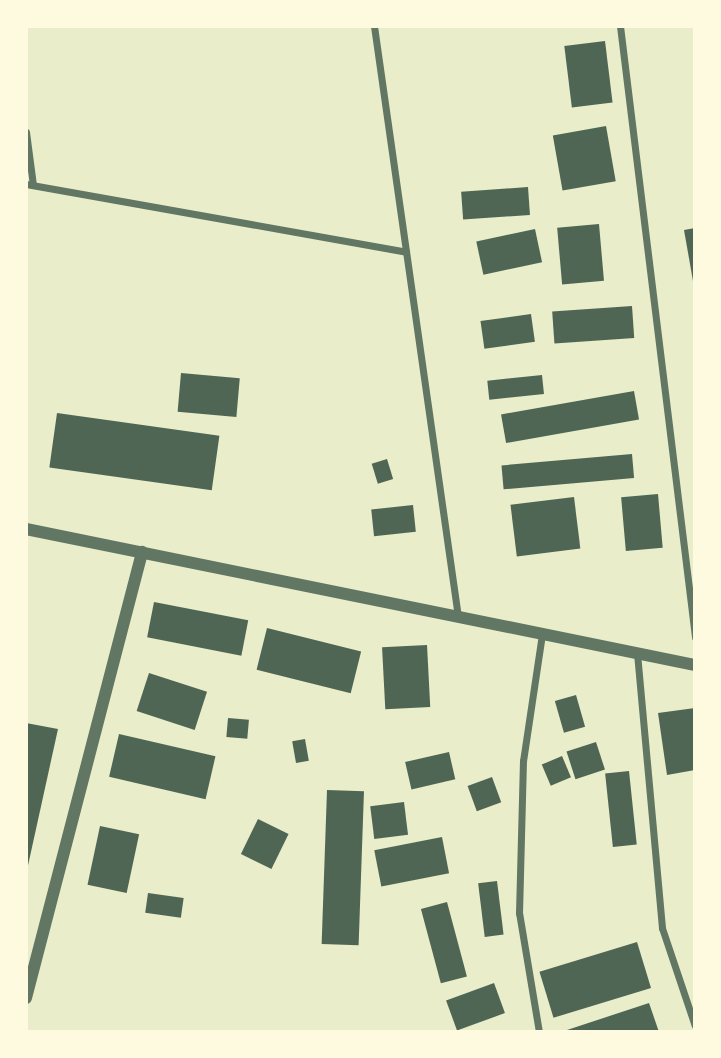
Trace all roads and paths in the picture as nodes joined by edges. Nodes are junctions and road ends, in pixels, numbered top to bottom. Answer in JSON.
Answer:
{"nodes":[{"id":1,"x":374,"y":26,"type":"edge"},
{"id":2,"x":620,"y":26,"type":"edge"},
{"id":3,"x":26,"y":132,"type":"edge"},
{"id":4,"x":30,"y":184,"type":"edge"},
{"id":5,"x":406,"y":252,"type":"junction"},
{"id":6,"x":26,"y":529,"type":"edge"},
{"id":7,"x":142,"y":552,"type":"junction"},
{"id":8,"x":458,"y":617,"type":"junction"},
{"id":9,"x":542,"y":634,"type":"junction"},
{"id":10,"x":695,"y":637,"type":"edge"},
{"id":11,"x":637,"y":653,"type":"junction"},
{"id":12,"x":695,"y":665,"type":"edge"},
{"id":13,"x":26,"y":998,"type":"edge"},
{"id":14,"x":695,"y":1026,"type":"edge"},
{"id":15,"x":538,"y":1032,"type":"edge"}],
"edges":[{"from":1,"to":5,"type":"street"},
{"from":2,"to":10,"type":"street"},
{"from":3,"to":4,"type":"street"},
{"from":4,"to":5,"type":"street"},
{"from":5,"to":8,"type":"street"},
{"from":6,"to":7,"type":"street"},
{"from":7,"to":8,"type":"street"},
{"from":7,"to":13,"type":"street"},
{"from":8,"to":9,"type":"street"},
{"from":9,"to":11,"type":"street"},
{"from":9,"to":15,"type":"street"},
{"from":11,"to":12,"type":"street"},
{"from":11,"to":14,"type":"street"}]}
